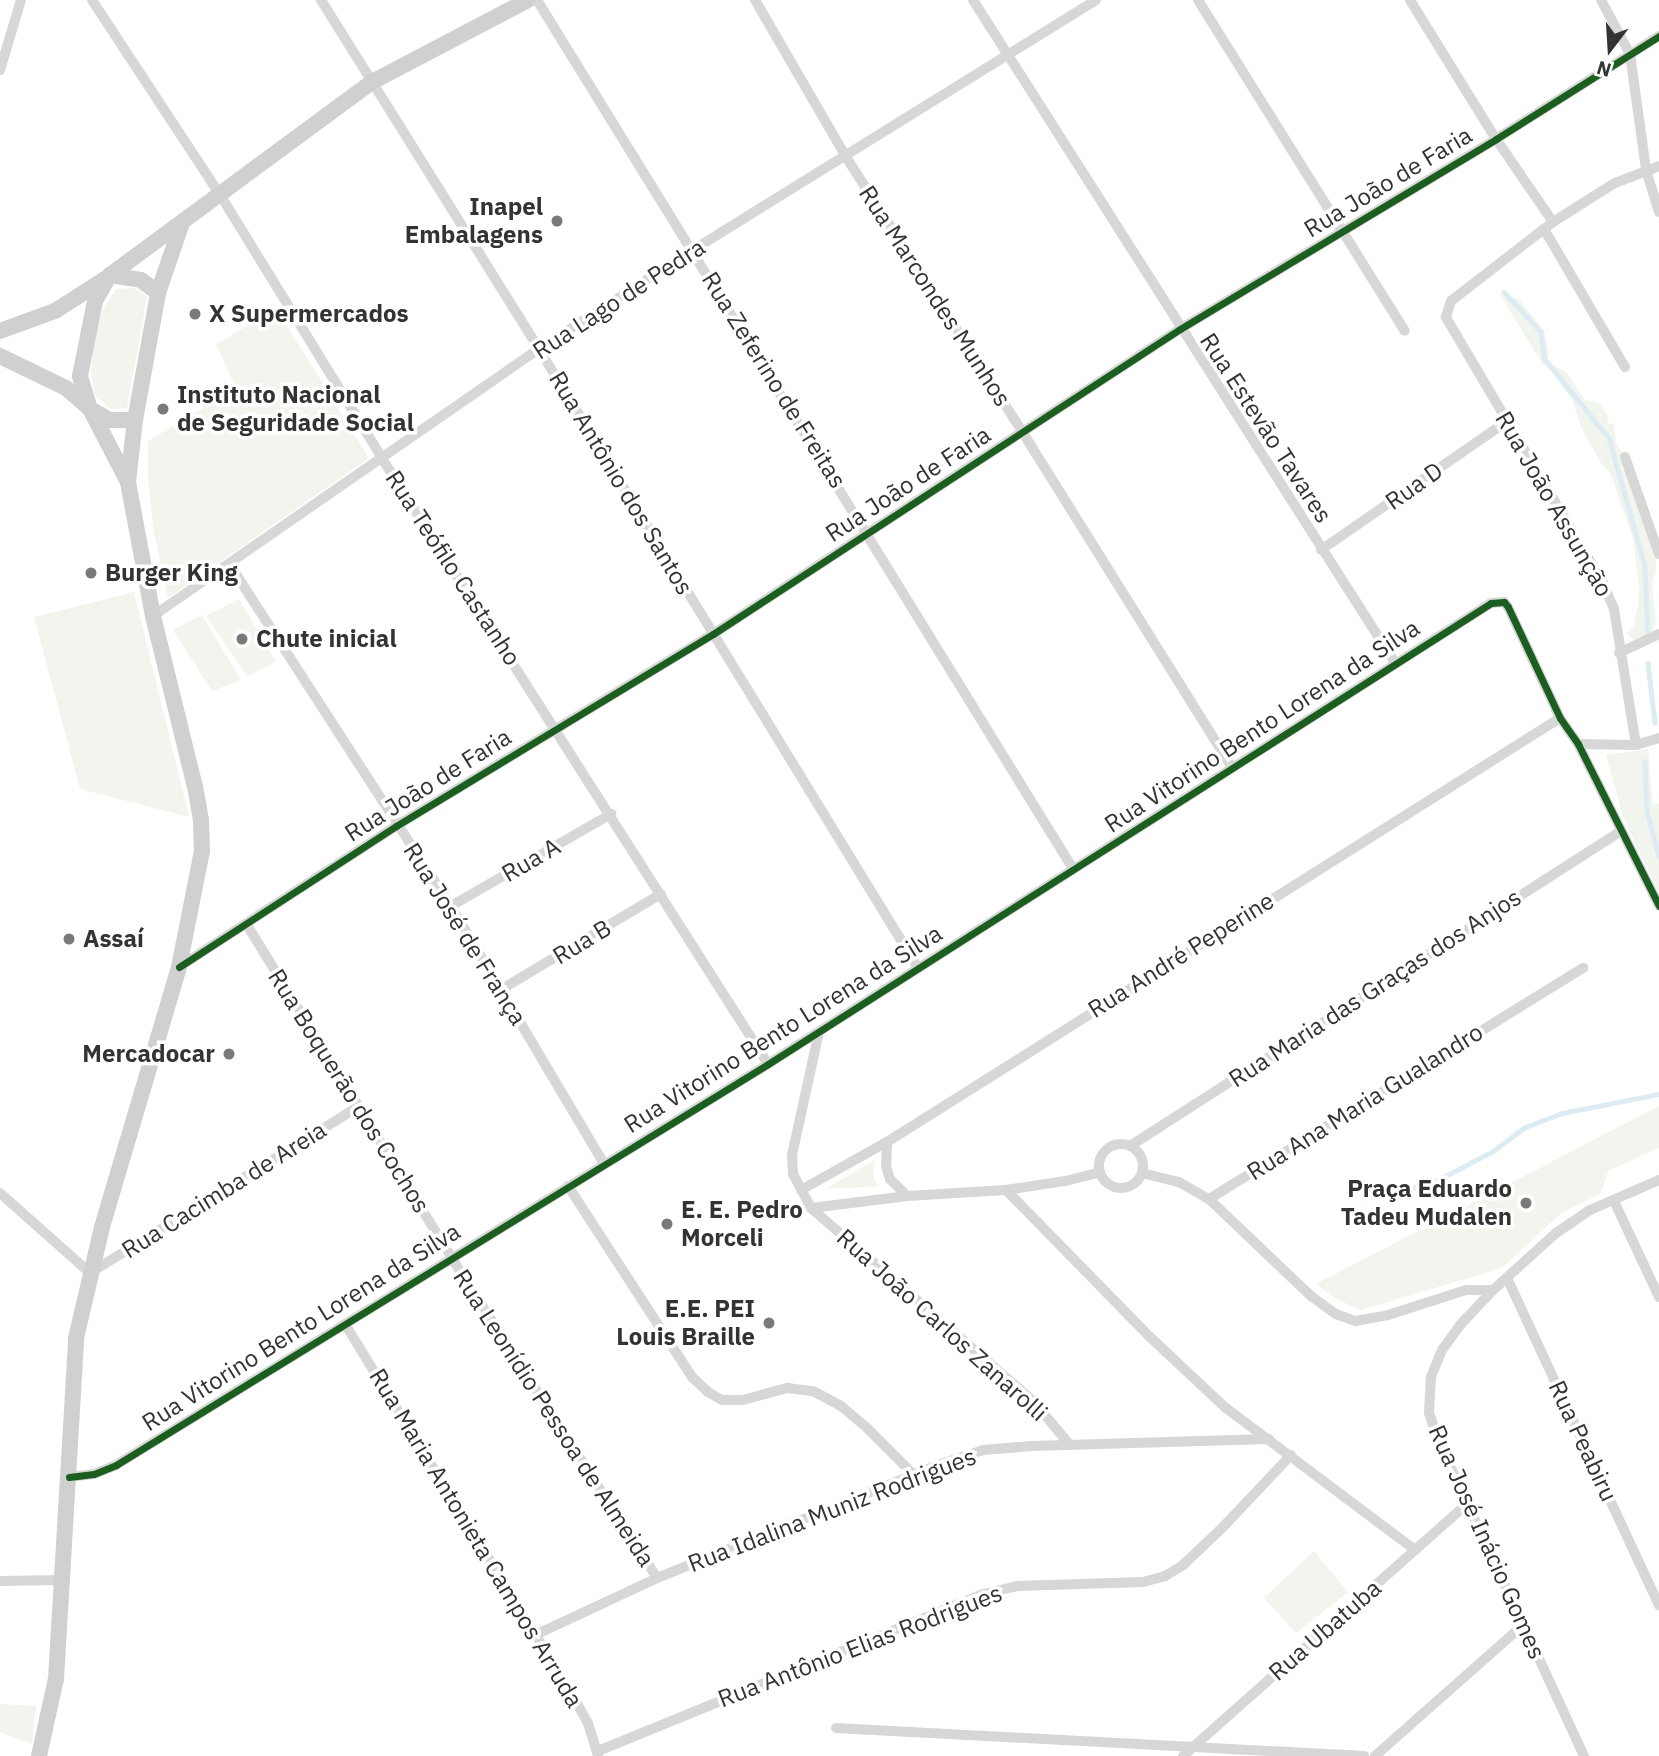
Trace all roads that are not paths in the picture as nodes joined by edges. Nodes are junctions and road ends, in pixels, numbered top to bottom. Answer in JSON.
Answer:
{"nodes":[{"id":1,"x":21,"y":0,"type":"edge"},
{"id":2,"x":92,"y":0,"type":"edge"},
{"id":3,"x":321,"y":0,"type":"edge"},
{"id":4,"x":528,"y":0,"type":"edge"},
{"id":5,"x":537,"y":0,"type":"edge"},
{"id":6,"x":755,"y":0,"type":"edge"},
{"id":7,"x":973,"y":0,"type":"edge"},
{"id":8,"x":1096,"y":0,"type":"edge"},
{"id":9,"x":1198,"y":0,"type":"edge"},
{"id":10,"x":1410,"y":0,"type":"edge"},
{"id":11,"x":1601,"y":0,"type":"edge"},
{"id":12,"x":1659,"y":36,"type":"edge"},
{"id":13,"x":1630,"y":54,"type":"junction"},
{"id":14,"x":1007,"y":57,"type":"junction"},
{"id":15,"x":0,"y":70,"type":"edge"},
{"id":16,"x":370,"y":83,"type":"junction"},
{"id":17,"x":1496,"y":139,"type":"junction"},
{"id":18,"x":846,"y":157,"type":"junction"},
{"id":19,"x":1659,"y":166,"type":"edge"},
{"id":20,"x":1646,"y":170,"type":"junction"},
{"id":21,"x":219,"y":193,"type":"junction"},
{"id":22,"x":1659,"y":212,"type":"edge"},
{"id":23,"x":182,"y":223,"type":"junction"},
{"id":24,"x":1548,"y":225,"type":"junction"},
{"id":25,"x":1344,"y":232,"type":"junction"},
{"id":26,"x":693,"y":250,"type":"junction"},
{"id":27,"x":110,"y":275,"type":"junction"},
{"id":28,"x":158,"y":293,"type":"junction"},
{"id":29,"x":1180,"y":329,"type":"junction"},
{"id":30,"x":0,"y":331,"type":"edge"},
{"id":31,"x":1405,"y":331,"type":"dead end"},
{"id":32,"x":539,"y":349,"type":"junction"},
{"id":33,"x":0,"y":356,"type":"edge"},
{"id":34,"x":1625,"y":367,"type":"dead end"},
{"id":35,"x":90,"y":408,"type":"junction"},
{"id":36,"x":135,"y":420,"type":"junction"},
{"id":37,"x":1506,"y":422,"type":"junction"},
{"id":38,"x":1023,"y":433,"type":"junction"},
{"id":39,"x":1625,"y":457,"type":"dead end"},
{"id":40,"x":383,"y":460,"type":"junction"},
{"id":41,"x":128,"y":482,"type":"junction"},
{"id":42,"x":867,"y":532,"type":"junction"},
{"id":43,"x":1321,"y":550,"type":"junction"},
{"id":44,"x":1659,"y":554,"type":"edge"},
{"id":45,"x":230,"y":565,"type":"junction"},
{"id":46,"x":153,"y":616,"type":"junction"},
{"id":47,"x":1659,"y":634,"type":"edge"},
{"id":48,"x":713,"y":635,"type":"junction"},
{"id":49,"x":1619,"y":653,"type":"junction"},
{"id":50,"x":1395,"y":663,"type":"junction"},
{"id":51,"x":1560,"y":719,"type":"junction"},
{"id":52,"x":556,"y":727,"type":"junction"},
{"id":53,"x":1659,"y":738,"type":"edge"},
{"id":54,"x":1578,"y":744,"type":"junction"},
{"id":55,"x":1636,"y":745,"type":"junction"},
{"id":56,"x":1232,"y":768,"type":"junction"},
{"id":57,"x":611,"y":814,"type":"junction"},
{"id":58,"x":396,"y":826,"type":"junction"},
{"id":59,"x":1620,"y":831,"type":"junction"},
{"id":60,"x":1073,"y":869,"type":"junction"},
{"id":61,"x":661,"y":894,"type":"junction"},
{"id":62,"x":451,"y":906,"type":"junction"},
{"id":63,"x":1659,"y":906,"type":"edge"},
{"id":64,"x":247,"y":925,"type":"junction"},
{"id":65,"x":179,"y":967,"type":"junction"},
{"id":66,"x":918,"y":968,"type":"junction"},
{"id":67,"x":1583,"y":968,"type":"dead end"},
{"id":68,"x":502,"y":989,"type":"junction"},
{"id":69,"x":819,"y":1032,"type":"junction"},
{"id":70,"x":768,"y":1064,"type":"junction"},
{"id":71,"x":358,"y":1107,"type":"junction"},
{"id":72,"x":887,"y":1142,"type":"junction"},
{"id":73,"x":1129,"y":1146,"type":"junction"},
{"id":74,"x":604,"y":1164,"type":"junction"},
{"id":75,"x":1100,"y":1172,"type":"junction"},
{"id":76,"x":1142,"y":1173,"type":"junction"},
{"id":77,"x":1659,"y":1180,"type":"edge"},
{"id":78,"x":568,"y":1186,"type":"junction"},
{"id":79,"x":801,"y":1190,"type":"junction"},
{"id":80,"x":1006,"y":1190,"type":"junction"},
{"id":81,"x":0,"y":1193,"type":"edge"},
{"id":82,"x":907,"y":1196,"type":"junction"},
{"id":83,"x":1209,"y":1199,"type":"junction"},
{"id":84,"x":1614,"y":1201,"type":"junction"},
{"id":85,"x":811,"y":1208,"type":"junction"},
{"id":86,"x":451,"y":1257,"type":"junction"},
{"id":87,"x":90,"y":1273,"type":"junction"},
{"id":88,"x":1507,"y":1278,"type":"junction"},
{"id":89,"x":1493,"y":1290,"type":"junction"},
{"id":90,"x":1659,"y":1297,"type":"edge"},
{"id":91,"x":345,"y":1325,"type":"junction"},
{"id":92,"x":1269,"y":1439,"type":"junction"},
{"id":93,"x":1070,"y":1445,"type":"junction"},
{"id":94,"x":1291,"y":1455,"type":"junction"},
{"id":95,"x":914,"y":1475,"type":"junction"},
{"id":96,"x":69,"y":1477,"type":"junction"},
{"id":97,"x":1467,"y":1504,"type":"junction"},
{"id":98,"x":1415,"y":1550,"type":"junction"},
{"id":99,"x":657,"y":1578,"type":"junction"},
{"id":100,"x":63,"y":1580,"type":"junction"},
{"id":101,"x":0,"y":1581,"type":"edge"},
{"id":102,"x":1659,"y":1605,"type":"edge"},
{"id":103,"x":1524,"y":1623,"type":"junction"},
{"id":104,"x":535,"y":1635,"type":"junction"},
{"id":105,"x":836,"y":1728,"type":"dead end"},
{"id":106,"x":1191,"y":1747,"type":"junction"},
{"id":107,"x":598,"y":1753,"type":"edge"},
{"id":108,"x":39,"y":1756,"type":"edge"},
{"id":109,"x":1183,"y":1756,"type":"edge"},
{"id":110,"x":1364,"y":1756,"type":"edge"},
{"id":111,"x":1375,"y":1756,"type":"edge"},
{"id":112,"x":1584,"y":1756,"type":"edge"}],
"edges":[{"from":1,"to":15,"type":"street"},
{"from":2,"to":21,"type":"street","name":"Rua Teófilo Castanho"},
{"from":3,"to":16,"type":"street","name":"Rua Antônio dos Santos"},
{"from":4,"to":16,"type":"main road"},
{"from":5,"to":26,"type":"street","name":"Rua Zeferino de Freitas"},
{"from":6,"to":18,"type":"street","name":"Rua Marcondes Munhos"},
{"from":7,"to":14,"type":"street","name":"Rua Estevão Tavares"},
{"from":8,"to":14,"type":"street","name":"Rua Lago de Pedra"},
{"from":9,"to":25,"type":"street"},
{"from":10,"to":17,"type":"street"},
{"from":11,"to":13,"type":"street"},
{"from":12,"to":13,"type":"street","name":"Rua João de Faria"},
{"from":13,"to":17,"type":"street","name":"Rua João de Faria"},
{"from":13,"to":20,"type":"street"},
{"from":14,"to":18,"type":"street","name":"Rua Lago de Pedra"},
{"from":14,"to":29,"type":"street","name":"Rua Estevão Tavares"},
{"from":16,"to":21,"type":"main road"},
{"from":16,"to":32,"type":"street","name":"Rua Antônio dos Santos"},
{"from":17,"to":24,"type":"street"},
{"from":17,"to":25,"type":"street","name":"Rua João de Faria"},
{"from":18,"to":26,"type":"street","name":"Rua Lago de Pedra"},
{"from":18,"to":38,"type":"street","name":"Rua Marcondes Munhos"},
{"from":19,"to":20,"type":"street"},
{"from":20,"to":22,"type":"street"},
{"from":20,"to":24,"type":"street"},
{"from":21,"to":23,"type":"main road"},
{"from":21,"to":40,"type":"street","name":"Rua Teófilo Castanho"},
{"from":23,"to":27,"type":"main road"},
{"from":23,"to":28,"type":"main road"},
{"from":24,"to":34,"type":"street"},
{"from":24,"to":37,"type":"street","name":"Rua João Assunção"},
{"from":25,"to":29,"type":"street","name":"Rua João de Faria"},
{"from":25,"to":31,"type":"street"},
{"from":26,"to":32,"type":"street","name":"Rua Lago de Pedra"},
{"from":26,"to":42,"type":"street","name":"Rua Zeferino de Freitas"},
{"from":27,"to":28,"type":"main road"},
{"from":27,"to":30,"type":"main road"},
{"from":27,"to":35,"type":"main road"},
{"from":28,"to":36,"type":"main road"},
{"from":29,"to":38,"type":"street","name":"Rua João de Faria"},
{"from":29,"to":43,"type":"street","name":"Rua Estevão Tavares"},
{"from":32,"to":40,"type":"street","name":"Rua Lago de Pedra"},
{"from":32,"to":48,"type":"street","name":"Rua Antônio dos Santos"},
{"from":33,"to":35,"type":"main road"},
{"from":35,"to":36,"type":"main road"},
{"from":35,"to":41,"type":"main road"},
{"from":36,"to":41,"type":"main road"},
{"from":37,"to":43,"type":"street","name":"Rua D"},
{"from":37,"to":49,"type":"street","name":"Rua João Assunção"},
{"from":38,"to":42,"type":"street","name":"Rua João de Faria"},
{"from":38,"to":56,"type":"street","name":"Rua Marcondes Munhos"},
{"from":39,"to":44,"type":"street"},
{"from":40,"to":45,"type":"street","name":"Rua Lago de Pedra"},
{"from":40,"to":52,"type":"street","name":"Rua Teófilo Castanho"},
{"from":41,"to":46,"type":"main road"},
{"from":42,"to":48,"type":"street","name":"Rua João de Faria"},
{"from":42,"to":60,"type":"street","name":"Rua Zeferino de Freitas"},
{"from":43,"to":50,"type":"street","name":"Rua Estevão Tavares"},
{"from":45,"to":46,"type":"street","name":"Rua Lago de Pedra"},
{"from":45,"to":58,"type":"street","name":"Rua José de França"},
{"from":46,"to":65,"type":"main road"},
{"from":47,"to":49,"type":"street"},
{"from":48,"to":52,"type":"street","name":"Rua João de Faria"},
{"from":48,"to":66,"type":"street","name":"Rua Antônio dos Santos"},
{"from":49,"to":55,"type":"street","name":"Rua João Assunção"},
{"from":50,"to":51,"type":"street","name":"Rua Vitorino Bento Lorena da Silva"},
{"from":50,"to":56,"type":"street","name":"Rua Vitorino Bento Lorena da Silva"},
{"from":51,"to":54,"type":"street"},
{"from":51,"to":72,"type":"street","name":"Rua André Peperine"},
{"from":52,"to":57,"type":"street","name":"Rua Teófilo Castanho"},
{"from":52,"to":58,"type":"street","name":"Rua João de Faria"},
{"from":53,"to":55,"type":"street"},
{"from":54,"to":55,"type":"street"},
{"from":54,"to":59,"type":"street"},
{"from":56,"to":60,"type":"street","name":"Rua Vitorino Bento Lorena da Silva"},
{"from":57,"to":61,"type":"street","name":"Rua Teófilo Castanho"},
{"from":57,"to":62,"type":"street","name":"Rua A"},
{"from":58,"to":62,"type":"street","name":"Rua José de França"},
{"from":58,"to":64,"type":"street","name":"Rua João de Faria"},
{"from":59,"to":63,"type":"street"},
{"from":59,"to":73,"type":"street","name":"Rua Maria das Graças dos Anjos"},
{"from":60,"to":66,"type":"street","name":"Rua Vitorino Bento Lorena da Silva"},
{"from":61,"to":68,"type":"street","name":"Rua B"},
{"from":61,"to":70,"type":"street","name":"Rua Teófilo Castanho"},
{"from":62,"to":68,"type":"street","name":"Rua José de França"},
{"from":64,"to":65,"type":"street","name":"Rua João de Faria"},
{"from":64,"to":71,"type":"street","name":"Rua Boquerão dos Cochos"},
{"from":65,"to":87,"type":"main road"},
{"from":66,"to":69,"type":"street","name":"Rua Vitorino Bento Lorena da Silva"},
{"from":67,"to":83,"type":"street","name":"Rua Ana Maria Gualandro"},
{"from":68,"to":74,"type":"street","name":"Rua José de França"},
{"from":69,"to":70,"type":"street","name":"Rua Vitorino Bento Lorena da Silva"},
{"from":69,"to":79,"type":"street","name":"Rua João Carlos Zanarolli"},
{"from":70,"to":74,"type":"street","name":"Rua Vitorino Bento Lorena da Silva"},
{"from":71,"to":86,"type":"street","name":"Rua Boquerão dos Cochos"},
{"from":71,"to":87,"type":"street","name":"Rua Cacimba de Areia"},
{"from":72,"to":79,"type":"street","name":"Rua André Peperine"},
{"from":72,"to":82,"type":"street"},
{"from":73,"to":75,"type":"street"},
{"from":73,"to":76,"type":"street"},
{"from":74,"to":78,"type":"street","name":"Rua Vitorino Bento Lorena da Silva"},
{"from":75,"to":76,"type":"street"},
{"from":75,"to":80,"type":"street"},
{"from":76,"to":83,"type":"street"},
{"from":77,"to":84,"type":"street","name":"Rua José Inácio Gomes"},
{"from":78,"to":86,"type":"street","name":"Rua Vitorino Bento Lorena da Silva"},
{"from":78,"to":95,"type":"street"},
{"from":79,"to":85,"type":"street","name":"Rua João Carlos Zanarolli"},
{"from":80,"to":82,"type":"street"},
{"from":80,"to":92,"type":"street"},
{"from":81,"to":87,"type":"street"},
{"from":82,"to":85,"type":"street"},
{"from":83,"to":89,"type":"street"},
{"from":84,"to":88,"type":"street","name":"Rua José Inácio Gomes"},
{"from":84,"to":90,"type":"street"},
{"from":85,"to":93,"type":"street","name":"Rua João Carlos Zanarolli"},
{"from":86,"to":91,"type":"street","name":"Rua Vitorino Bento Lorena da Silva"},
{"from":86,"to":99,"type":"street","name":"Rua Leonídio Pessoa de Almeida"},
{"from":87,"to":96,"type":"main road"},
{"from":88,"to":89,"type":"street","name":"Rua José Inácio Gomes"},
{"from":88,"to":102,"type":"street","name":"Rua Peabiru"},
{"from":89,"to":97,"type":"street","name":"Rua José Inácio Gomes"},
{"from":91,"to":96,"type":"street","name":"Rua Vitorino Bento Lorena da Silva"},
{"from":91,"to":104,"type":"street","name":"Rua Maria Antonieta Campos Arruda"},
{"from":92,"to":93,"type":"street","name":"Rua Idalina Muniz Rodrigues"},
{"from":92,"to":94,"type":"street"},
{"from":93,"to":95,"type":"street","name":"Rua Idalina Muniz Rodrigues"},
{"from":94,"to":98,"type":"street"},
{"from":94,"to":107,"type":"street","name":"Rua Antônio Elias Rodrigues"},
{"from":95,"to":99,"type":"street","name":"Rua Idalina Muniz Rodrigues"},
{"from":96,"to":100,"type":"main road"},
{"from":97,"to":98,"type":"street","name":"Rua Ubatuba"},
{"from":97,"to":103,"type":"street","name":"Rua José Inácio Gomes"},
{"from":98,"to":106,"type":"street","name":"Rua Ubatuba"},
{"from":99,"to":104,"type":"street","name":"Rua Idalina Muniz Rodrigues"},
{"from":100,"to":101,"type":"street"},
{"from":100,"to":108,"type":"main road"},
{"from":103,"to":111,"type":"street"},
{"from":103,"to":112,"type":"street","name":"Rua José Inácio Gomes"},
{"from":104,"to":107,"type":"street","name":"Rua Maria Antonieta Campos Arruda"},
{"from":105,"to":106,"type":"street"},
{"from":106,"to":109,"type":"street","name":"Rua Ubatuba"},
{"from":106,"to":110,"type":"street"}]}
